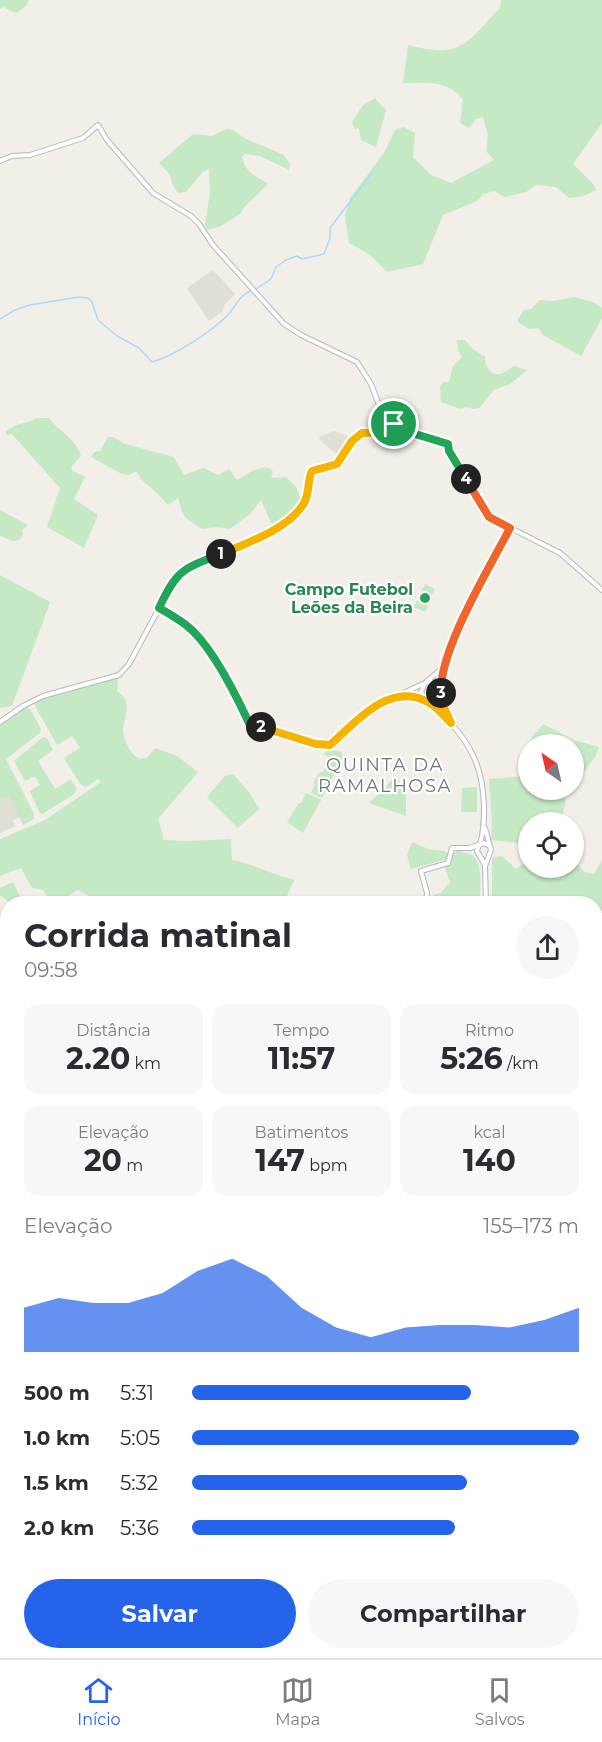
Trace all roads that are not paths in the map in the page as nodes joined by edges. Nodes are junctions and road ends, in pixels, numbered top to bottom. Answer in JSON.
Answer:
{"nodes":[{"id":1,"x":0,"y":161,"type":"edge"},
{"id":2,"x":401,"y":430,"type":"junction"},
{"id":3,"x":510,"y":528,"type":"junction"},
{"id":4,"x":602,"y":590,"type":"edge"},
{"id":5,"x":159,"y":608,"type":"junction"},
{"id":6,"x":447,"y":658,"type":"junction"},
{"id":7,"x":425,"y":683,"type":"junction"},
{"id":8,"x":440,"y":691,"type":"junction"},
{"id":9,"x":426,"y":700,"type":"junction"},
{"id":10,"x":384,"y":701,"type":"junction"},
{"id":11,"x":0,"y":722,"type":"edge"},
{"id":12,"x":451,"y":723,"type":"junction"},
{"id":13,"x":484,"y":821,"type":"junction"},
{"id":14,"x":480,"y":844,"type":"junction"},
{"id":15,"x":490,"y":846,"type":"junction"},
{"id":16,"x":466,"y":849,"type":"junction"},
{"id":17,"x":478,"y":854,"type":"junction"},
{"id":18,"x":489,"y":854,"type":"junction"},
{"id":19,"x":485,"y":866,"type":"junction"},
{"id":20,"x":427,"y":896,"type":"edge"},
{"id":21,"x":486,"y":896,"type":"edge"}],
"edges":[{"from":1,"to":2,"type":"street"},
{"from":2,"to":3,"type":"street"},
{"from":2,"to":5,"type":"street"},
{"from":3,"to":4,"type":"street"},
{"from":3,"to":6,"type":"street"},
{"from":5,"to":10,"type":"street"},
{"from":5,"to":11,"type":"street"},
{"from":6,"to":7,"type":"street"},
{"from":6,"to":8,"type":"street"},
{"from":7,"to":8,"type":"street"},
{"from":7,"to":9,"type":"street"},
{"from":7,"to":10,"type":"street"},
{"from":8,"to":9,"type":"street"},
{"from":8,"to":12,"type":"street"},
{"from":9,"to":10,"type":"street"},
{"from":9,"to":12,"type":"street"},
{"from":12,"to":13,"type":"street"},
{"from":13,"to":14,"type":"street"},
{"from":13,"to":15,"type":"street"},
{"from":14,"to":15,"type":"street"},
{"from":14,"to":16,"type":"street"},
{"from":14,"to":17,"type":"street"},
{"from":15,"to":18,"type":"street"},
{"from":16,"to":17,"type":"street"},
{"from":16,"to":20,"type":"street"},
{"from":17,"to":18,"type":"street"},
{"from":17,"to":19,"type":"street"},
{"from":18,"to":19,"type":"street"},
{"from":19,"to":21,"type":"street"}]}
